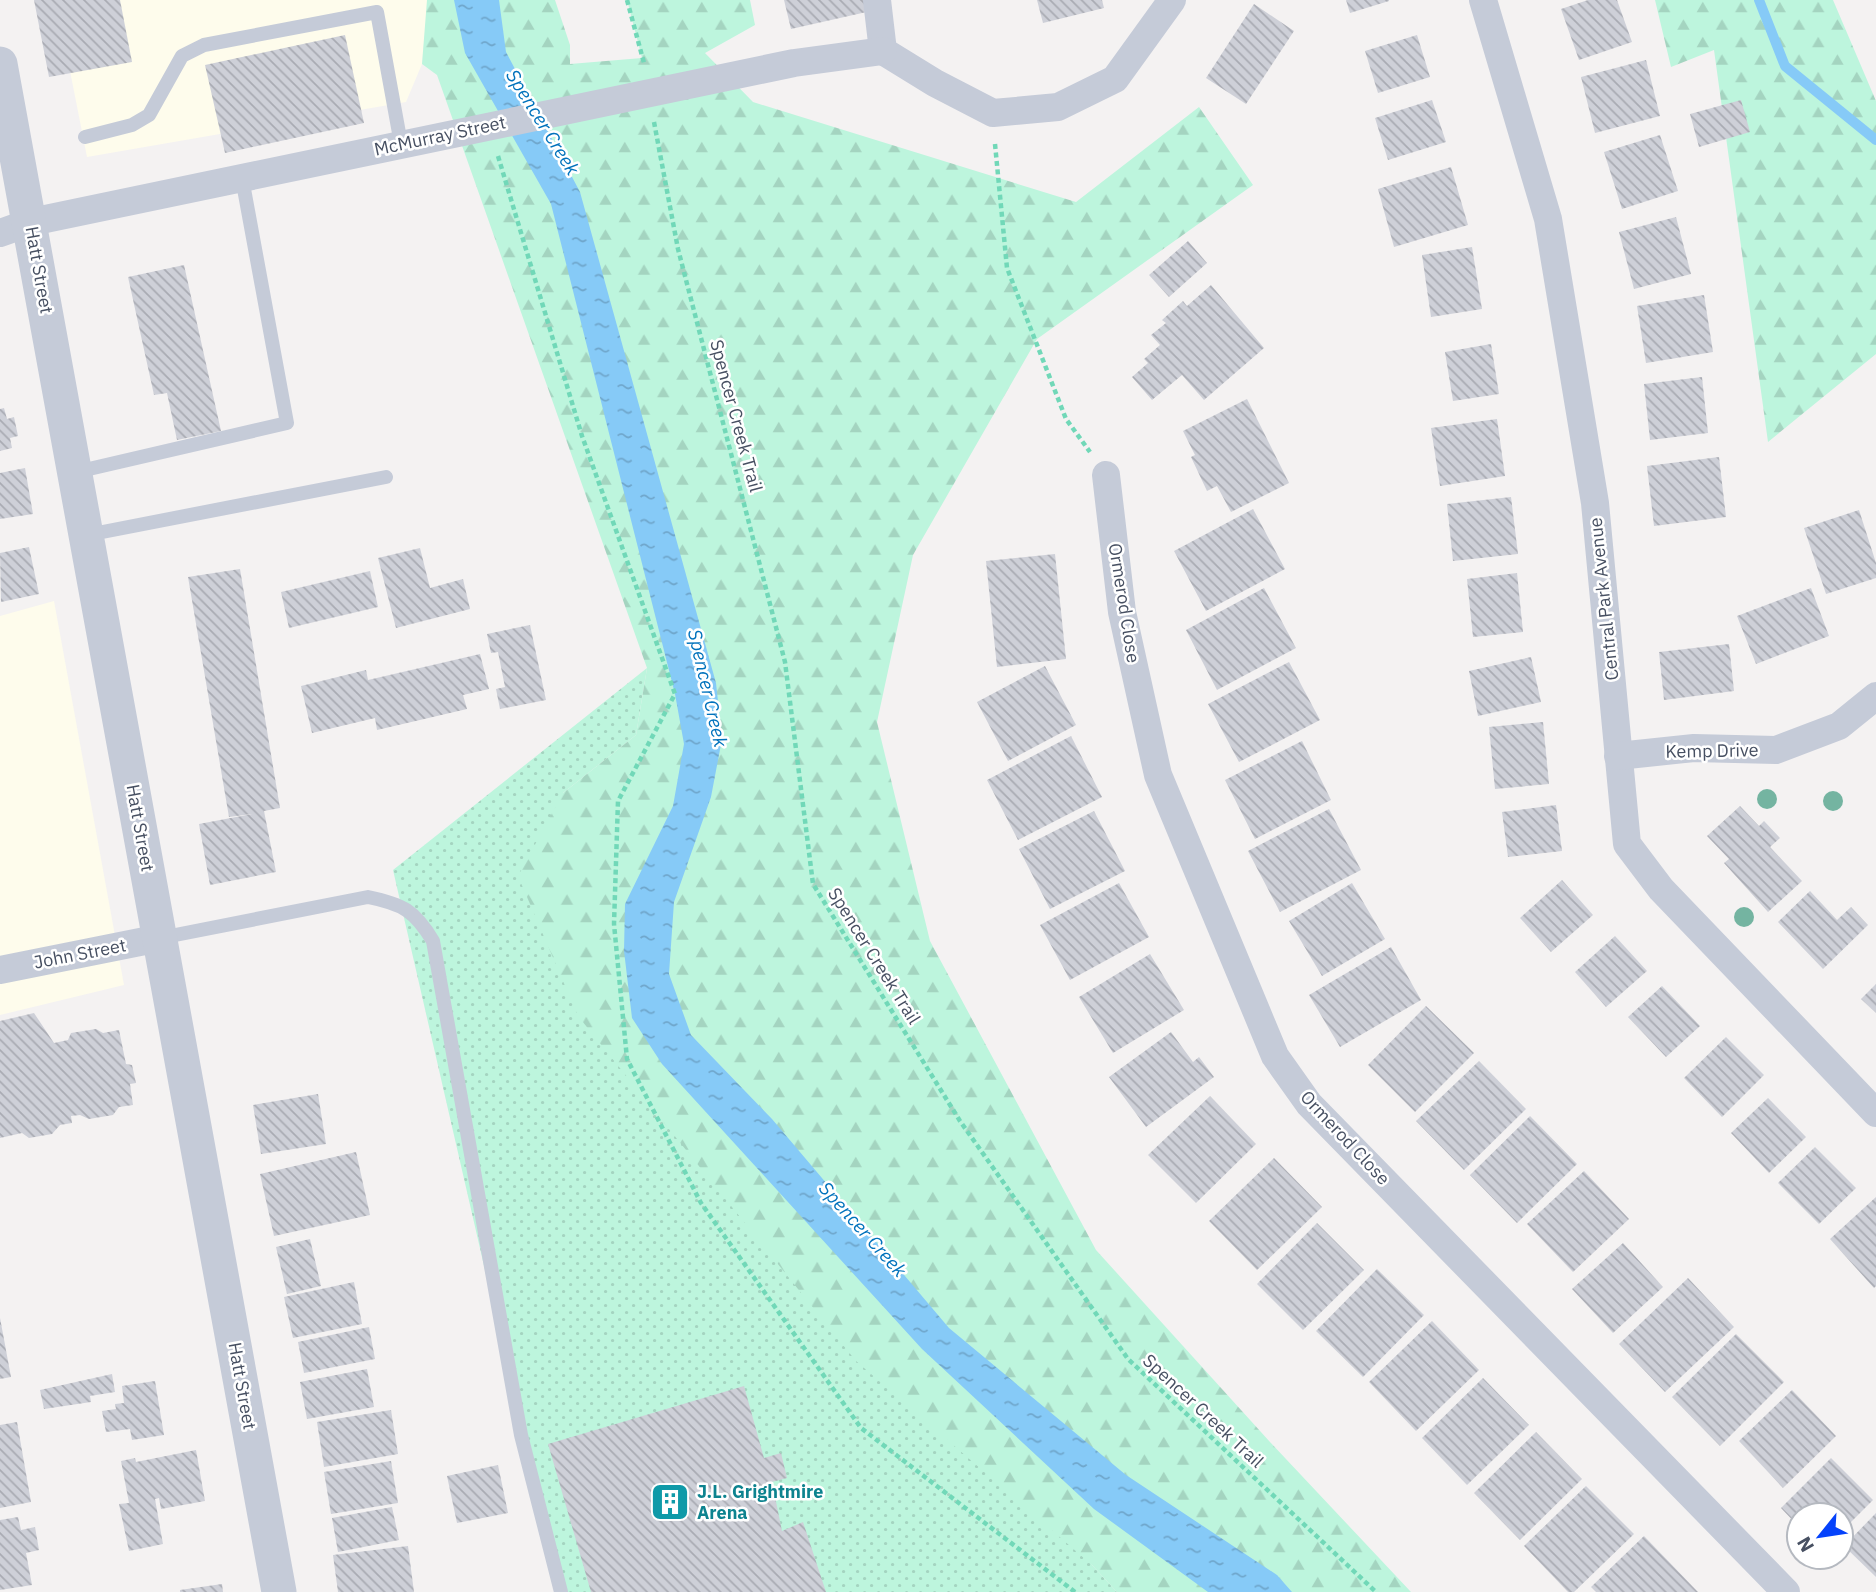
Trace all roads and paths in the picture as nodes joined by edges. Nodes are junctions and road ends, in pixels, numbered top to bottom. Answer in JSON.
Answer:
{"nodes":[{"id":1,"x":626,"y":0,"type":"edge"},
{"id":2,"x":877,"y":0,"type":"edge"},
{"id":3,"x":1172,"y":0,"type":"edge"},
{"id":4,"x":1483,"y":0,"type":"edge"},
{"id":5,"x":883,"y":51,"type":"junction"},
{"id":6,"x":0,"y":64,"type":"edge"},
{"id":7,"x":648,"y":87,"type":"junction"},
{"id":8,"x":993,"y":113,"type":"junction"},
{"id":9,"x":477,"y":129,"type":"junction"},
{"id":10,"x":85,"y":137,"type":"dead end"},
{"id":11,"x":401,"y":144,"type":"junction"},
{"id":12,"x":242,"y":178,"type":"junction"},
{"id":13,"x":15,"y":228,"type":"edge"},
{"id":14,"x":76,"y":472,"type":"junction"},
{"id":15,"x":1106,"y":475,"type":"joint"},
{"id":16,"x":386,"y":477,"type":"dead end"},
{"id":17,"x":87,"y":535,"type":"junction"},
{"id":18,"x":1876,"y":696,"type":"edge"},
{"id":19,"x":1618,"y":756,"type":"junction"},
{"id":20,"x":160,"y":938,"type":"junction"},
{"id":21,"x":0,"y":970,"type":"edge"},
{"id":22,"x":1876,"y":1113,"type":"edge"},
{"id":23,"x":279,"y":1592,"type":"edge"},
{"id":24,"x":561,"y":1592,"type":"edge"},
{"id":25,"x":1075,"y":1592,"type":"edge"},
{"id":26,"x":1376,"y":1592,"type":"edge"},
{"id":27,"x":1786,"y":1592,"type":"edge"}],
"edges":[{"from":1,"to":7,"type":"path","name":"Spencer Creek Trail"},
{"from":2,"to":5,"type":"street"},
{"from":3,"to":8,"type":"street"},
{"from":4,"to":19,"type":"street","name":"Central Park Avenue"},
{"from":5,"to":7,"type":"street","name":"McMurray Street"},
{"from":5,"to":8,"type":"street"},
{"from":6,"to":13,"type":"street","name":"Hatt Street"},
{"from":7,"to":9,"type":"street","name":"McMurray Street"},
{"from":7,"to":26,"type":"path","name":"Spencer Creek Trail"},
{"from":8,"to":15,"type":"path"},
{"from":9,"to":11,"type":"street","name":"McMurray Street"},
{"from":9,"to":25,"type":"path"},
{"from":10,"to":11,"type":"lane"},
{"from":11,"to":12,"type":"street","name":"McMurray Street"},
{"from":12,"to":13,"type":"street","name":"McMurray Street"},
{"from":12,"to":14,"type":"lane"},
{"from":13,"to":14,"type":"street","name":"Hatt Street"},
{"from":14,"to":17,"type":"street","name":"Hatt Street"},
{"from":15,"to":27,"type":"street","name":"Ormerod Close"},
{"from":16,"to":17,"type":"lane"},
{"from":17,"to":20,"type":"street","name":"Hatt Street"},
{"from":18,"to":19,"type":"street","name":"Kemp Drive"},
{"from":19,"to":22,"type":"street","name":"Central Park Avenue"},
{"from":20,"to":21,"type":"street","name":"John Street"},
{"from":20,"to":23,"type":"street","name":"Hatt Street"},
{"from":20,"to":24,"type":"lane"}]}
